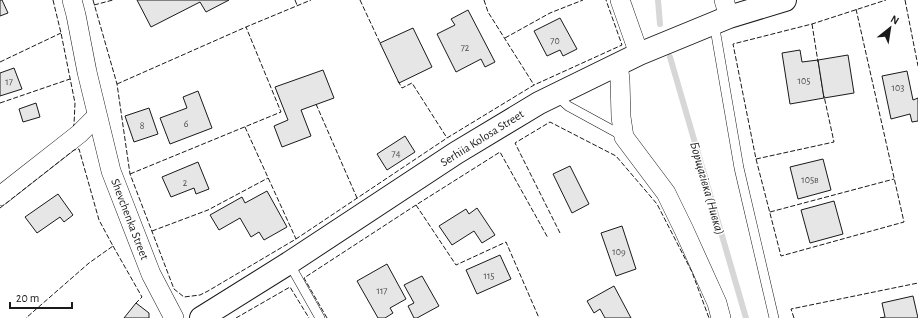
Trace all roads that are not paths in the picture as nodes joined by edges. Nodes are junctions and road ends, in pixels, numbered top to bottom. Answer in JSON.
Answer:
{"nodes":[{"id":1,"x":72,"y":0,"type":"edge"},
{"id":2,"x":620,"y":0,"type":"edge"},
{"id":3,"x":785,"y":0,"type":"edge"},
{"id":4,"x":722,"y":14,"type":"edge"},
{"id":5,"x":639,"y":54,"type":"junction"},
{"id":6,"x":618,"y":64,"type":"junction"},
{"id":7,"x":556,"y":95,"type":"junction"},
{"id":8,"x":97,"y":116,"type":"junction"},
{"id":9,"x":624,"y":136,"type":"junction"},
{"id":10,"x":0,"y":196,"type":"edge"},
{"id":11,"x":289,"y":263,"type":"junction"},
{"id":12,"x":174,"y":318,"type":"edge"},
{"id":13,"x":201,"y":318,"type":"edge"},
{"id":14,"x":320,"y":318,"type":"edge"},
{"id":15,"x":721,"y":318,"type":"edge"},
{"id":16,"x":774,"y":318,"type":"edge"}],
"edges":[{"from":1,"to":8,"type":"street","name":"Shevchenka Street"},
{"from":2,"to":5,"type":"street"},
{"from":3,"to":4,"type":"street","name":"Serhiia Kolosa Street"},
{"from":4,"to":5,"type":"street","name":"Serhiia Kolosa Street"},
{"from":4,"to":16,"type":"lane"},
{"from":5,"to":6,"type":"street","name":"Serhiia Kolosa Street"},
{"from":6,"to":7,"type":"street","name":"Serhiia Kolosa Street"},
{"from":6,"to":9,"type":"street"},
{"from":7,"to":9,"type":"lane"},
{"from":7,"to":11,"type":"street","name":"Serhiia Kolosa Street"},
{"from":8,"to":10,"type":"street"},
{"from":8,"to":12,"type":"street","name":"Shevchenka Street"},
{"from":9,"to":15,"type":"street"},
{"from":11,"to":13,"type":"street","name":"Serhiia Kolosa Street"},
{"from":11,"to":14,"type":"lane"}]}
